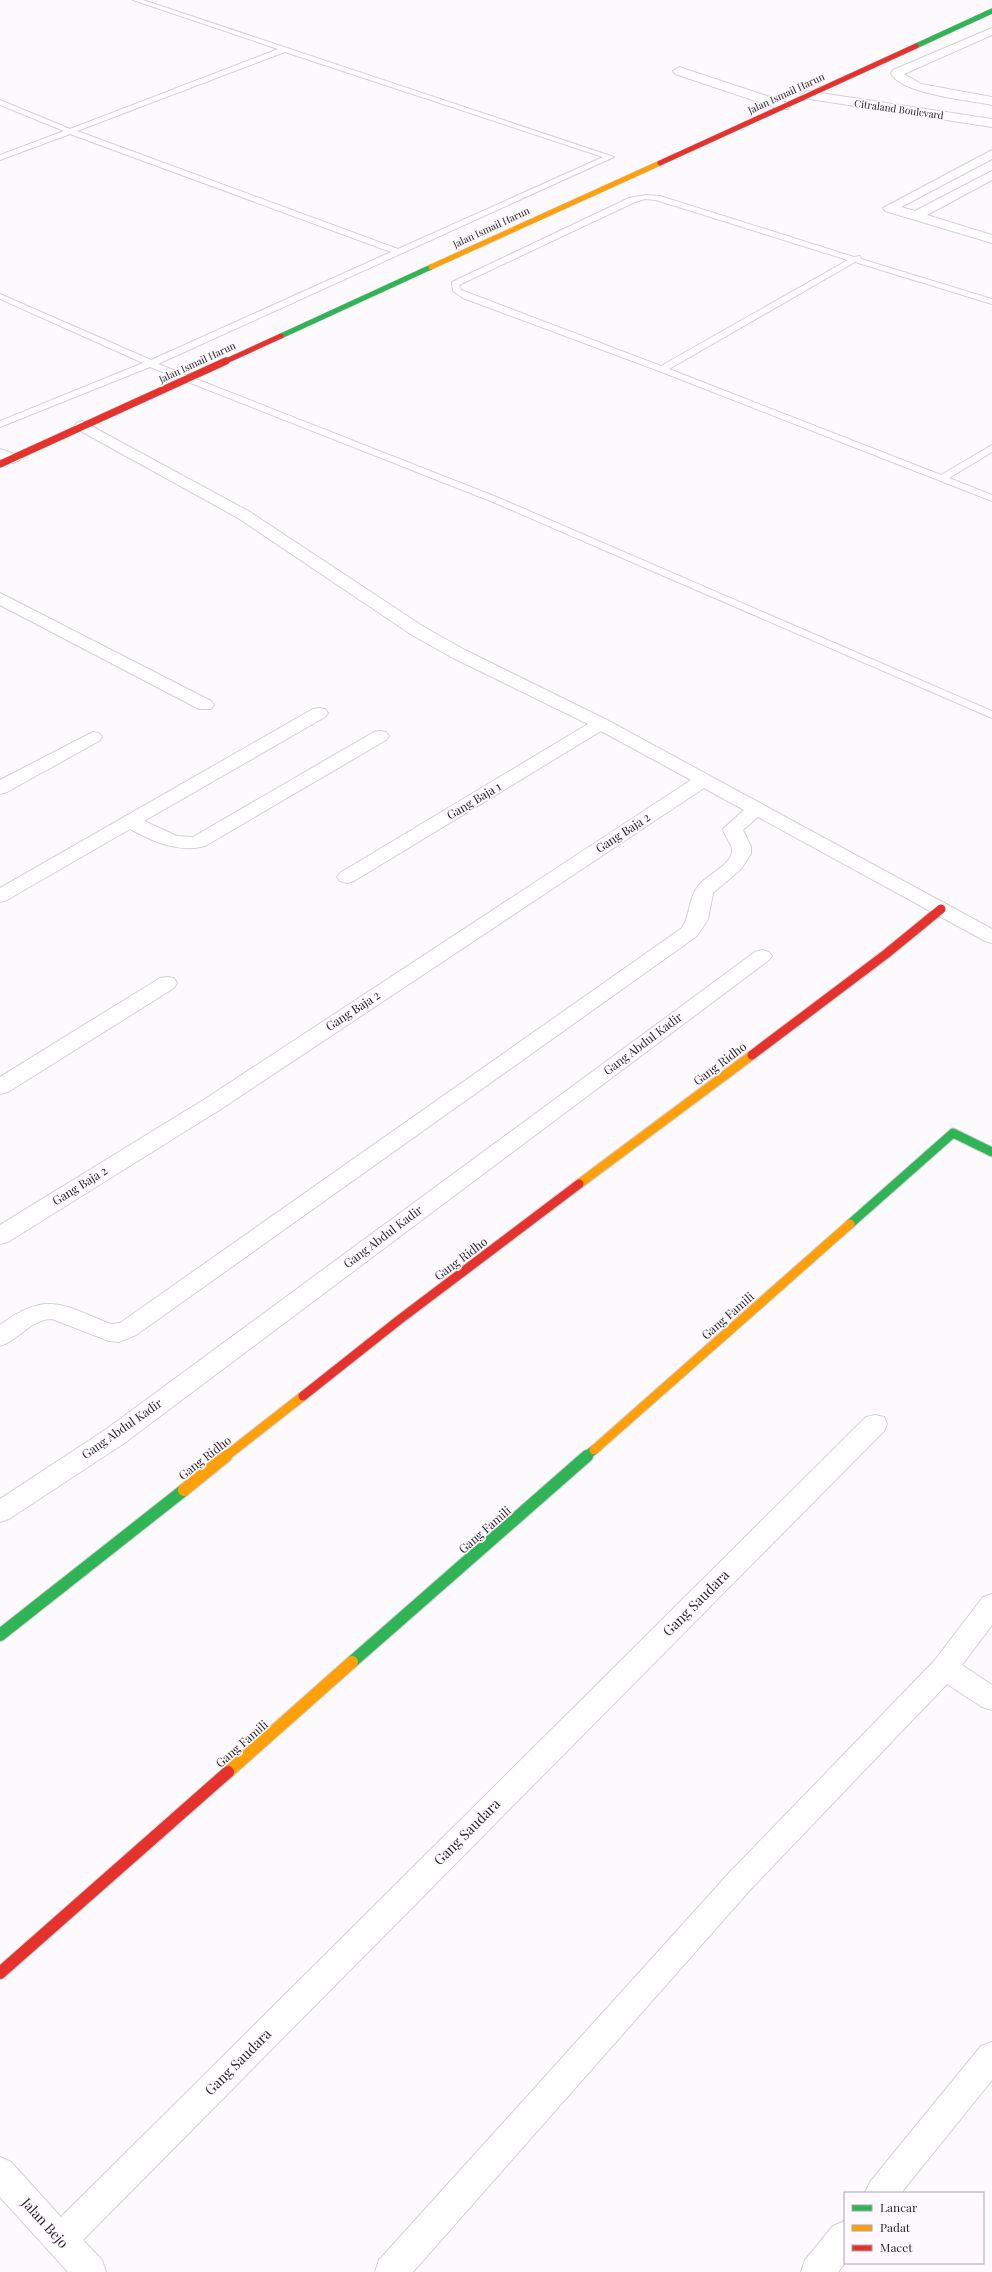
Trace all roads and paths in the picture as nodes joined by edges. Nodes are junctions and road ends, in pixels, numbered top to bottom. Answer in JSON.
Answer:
{"nodes":[{"id":1,"x":136,"y":0,"type":"edge"},
{"id":2,"x":992,"y":10,"type":"edge"},
{"id":3,"x":992,"y":31,"type":"edge"},
{"id":4,"x":976,"y":38,"type":"junction"},
{"id":5,"x":992,"y":41,"type":"edge"},
{"id":6,"x":285,"y":49,"type":"junction"},
{"id":7,"x":679,"y":71,"type":"dead end"},
{"id":8,"x":806,"y":95,"type":"junction"},
{"id":9,"x":992,"y":101,"type":"edge"},
{"id":10,"x":0,"y":102,"type":"edge"},
{"id":11,"x":784,"y":106,"type":"junction"},
{"id":12,"x":992,"y":123,"type":"edge"},
{"id":13,"x":70,"y":131,"type":"junction"},
{"id":14,"x":992,"y":154,"type":"edge"},
{"id":15,"x":0,"y":158,"type":"edge"},
{"id":16,"x":992,"y":175,"type":"edge"},
{"id":17,"x":916,"y":216,"type":"junction"},
{"id":18,"x":992,"y":239,"type":"edge"},
{"id":19,"x":398,"y":252,"type":"junction"},
{"id":20,"x":858,"y":258,"type":"junction"},
{"id":21,"x":0,"y":296,"type":"edge"},
{"id":22,"x":992,"y":302,"type":"edge"},
{"id":23,"x":152,"y":363,"type":"junction"},
{"id":24,"x":662,"y":369,"type":"junction"},
{"id":25,"x":185,"y":379,"type":"junction"},
{"id":26,"x":0,"y":424,"type":"edge"},
{"id":27,"x":82,"y":426,"type":"junction"},
{"id":28,"x":992,"y":448,"type":"edge"},
{"id":29,"x":4,"y":458,"type":"edge"},
{"id":30,"x":941,"y":478,"type":"junction"},
{"id":31,"x":992,"y":498,"type":"edge"},
{"id":32,"x":0,"y":598,"type":"edge"},
{"id":33,"x":205,"y":705,"type":"dead end"},
{"id":34,"x":319,"y":713,"type":"dead end"},
{"id":35,"x":992,"y":715,"type":"edge"},
{"id":36,"x":601,"y":724,"type":"junction"},
{"id":37,"x":380,"y":736,"type":"dead end"},
{"id":38,"x":93,"y":737,"type":"dead end"},
{"id":39,"x":702,"y":781,"type":"junction"},
{"id":40,"x":0,"y":788,"type":"edge"},
{"id":41,"x":745,"y":819,"type":"junction"},
{"id":42,"x":128,"y":821,"type":"junction"},
{"id":43,"x":347,"y":877,"type":"dead end"},
{"id":44,"x":0,"y":896,"type":"edge"},
{"id":45,"x":941,"y":909,"type":"junction"},
{"id":46,"x":992,"y":937,"type":"edge"},
{"id":47,"x":762,"y":956,"type":"dead end"},
{"id":48,"x":167,"y":983,"type":"dead end"},
{"id":49,"x":0,"y":1087,"type":"edge"},
{"id":50,"x":992,"y":1152,"type":"edge"},
{"id":51,"x":0,"y":1236,"type":"edge"},
{"id":52,"x":0,"y":1337,"type":"edge"},
{"id":53,"x":875,"y":1424,"type":"dead end"},
{"id":54,"x":0,"y":1512,"type":"edge"},
{"id":55,"x":992,"y":1606,"type":"edge"},
{"id":56,"x":0,"y":1635,"type":"edge"},
{"id":57,"x":945,"y":1668,"type":"junction"},
{"id":58,"x":992,"y":1699,"type":"edge"},
{"id":59,"x":0,"y":1973,"type":"edge"},
{"id":60,"x":992,"y":2056,"type":"edge"},
{"id":61,"x":0,"y":2173,"type":"edge"},
{"id":62,"x":882,"y":2192,"type":"edge"},
{"id":63,"x":844,"y":2238,"type":"edge"},
{"id":64,"x":60,"y":2240,"type":"junction"},
{"id":65,"x":90,"y":2272,"type":"edge"},
{"id":66,"x":392,"y":2272,"type":"edge"},
{"id":67,"x":817,"y":2272,"type":"edge"}],
"edges":[{"from":1,"to":6,"type":"lane"},
{"from":2,"to":8,"type":"street","name":"Jalan Ismail Harun"},
{"from":3,"to":4,"type":"street"},
{"from":4,"to":5,"type":"street"},
{"from":4,"to":9,"type":"street"},
{"from":6,"to":13,"type":"lane"},
{"from":6,"to":19,"type":"lane"},
{"from":7,"to":11,"type":"street"},
{"from":8,"to":11,"type":"street","name":"Jalan Ismail Harun"},
{"from":8,"to":12,"type":"street","name":"Citraland Boulevard"},
{"from":10,"to":13,"type":"lane"},
{"from":11,"to":25,"type":"street","name":"Jalan Ismail Harun"},
{"from":13,"to":15,"type":"lane"},
{"from":13,"to":19,"type":"lane"},
{"from":14,"to":17,"type":"street"},
{"from":16,"to":17,"type":"street"},
{"from":17,"to":18,"type":"street"},
{"from":19,"to":23,"type":"lane"},
{"from":20,"to":22,"type":"lane"},
{"from":20,"to":24,"type":"lane"},
{"from":20,"to":24,"type":"lane"},
{"from":21,"to":23,"type":"lane"},
{"from":23,"to":25,"type":"lane"},
{"from":23,"to":26,"type":"lane"},
{"from":24,"to":30,"type":"lane"},
{"from":25,"to":27,"type":"street","name":"Jalan Ismail Harun"},
{"from":25,"to":35,"type":"lane"},
{"from":27,"to":29,"type":"street","name":"Jalan Ismail Harun"},
{"from":27,"to":36,"type":"street"},
{"from":28,"to":30,"type":"lane"},
{"from":30,"to":31,"type":"lane"},
{"from":32,"to":33,"type":"street"},
{"from":34,"to":42,"type":"street"},
{"from":36,"to":39,"type":"street"},
{"from":36,"to":43,"type":"street","name":"Gang Baja 1"},
{"from":37,"to":42,"type":"street"},
{"from":38,"to":40,"type":"street"},
{"from":39,"to":41,"type":"street"},
{"from":39,"to":51,"type":"street","name":"Gang Baja 2"},
{"from":41,"to":45,"type":"street"},
{"from":41,"to":52,"type":"street"},
{"from":42,"to":44,"type":"street"},
{"from":45,"to":46,"type":"street"},
{"from":45,"to":56,"type":"street","name":"Gang Ridho"},
{"from":47,"to":54,"type":"street","name":"Gang Abdul Kadir"},
{"from":48,"to":49,"type":"street"},
{"from":50,"to":59,"type":"street","name":"Gang Famili"},
{"from":53,"to":64,"type":"street","name":"Gang Saudara"},
{"from":55,"to":57,"type":"street"},
{"from":57,"to":58,"type":"street"},
{"from":57,"to":66,"type":"street"},
{"from":60,"to":62,"type":"street"},
{"from":61,"to":64,"type":"street","name":"Jalan Bejo"},
{"from":63,"to":67,"type":"street"},
{"from":64,"to":65,"type":"street","name":"Jalan Bejo"}]}
